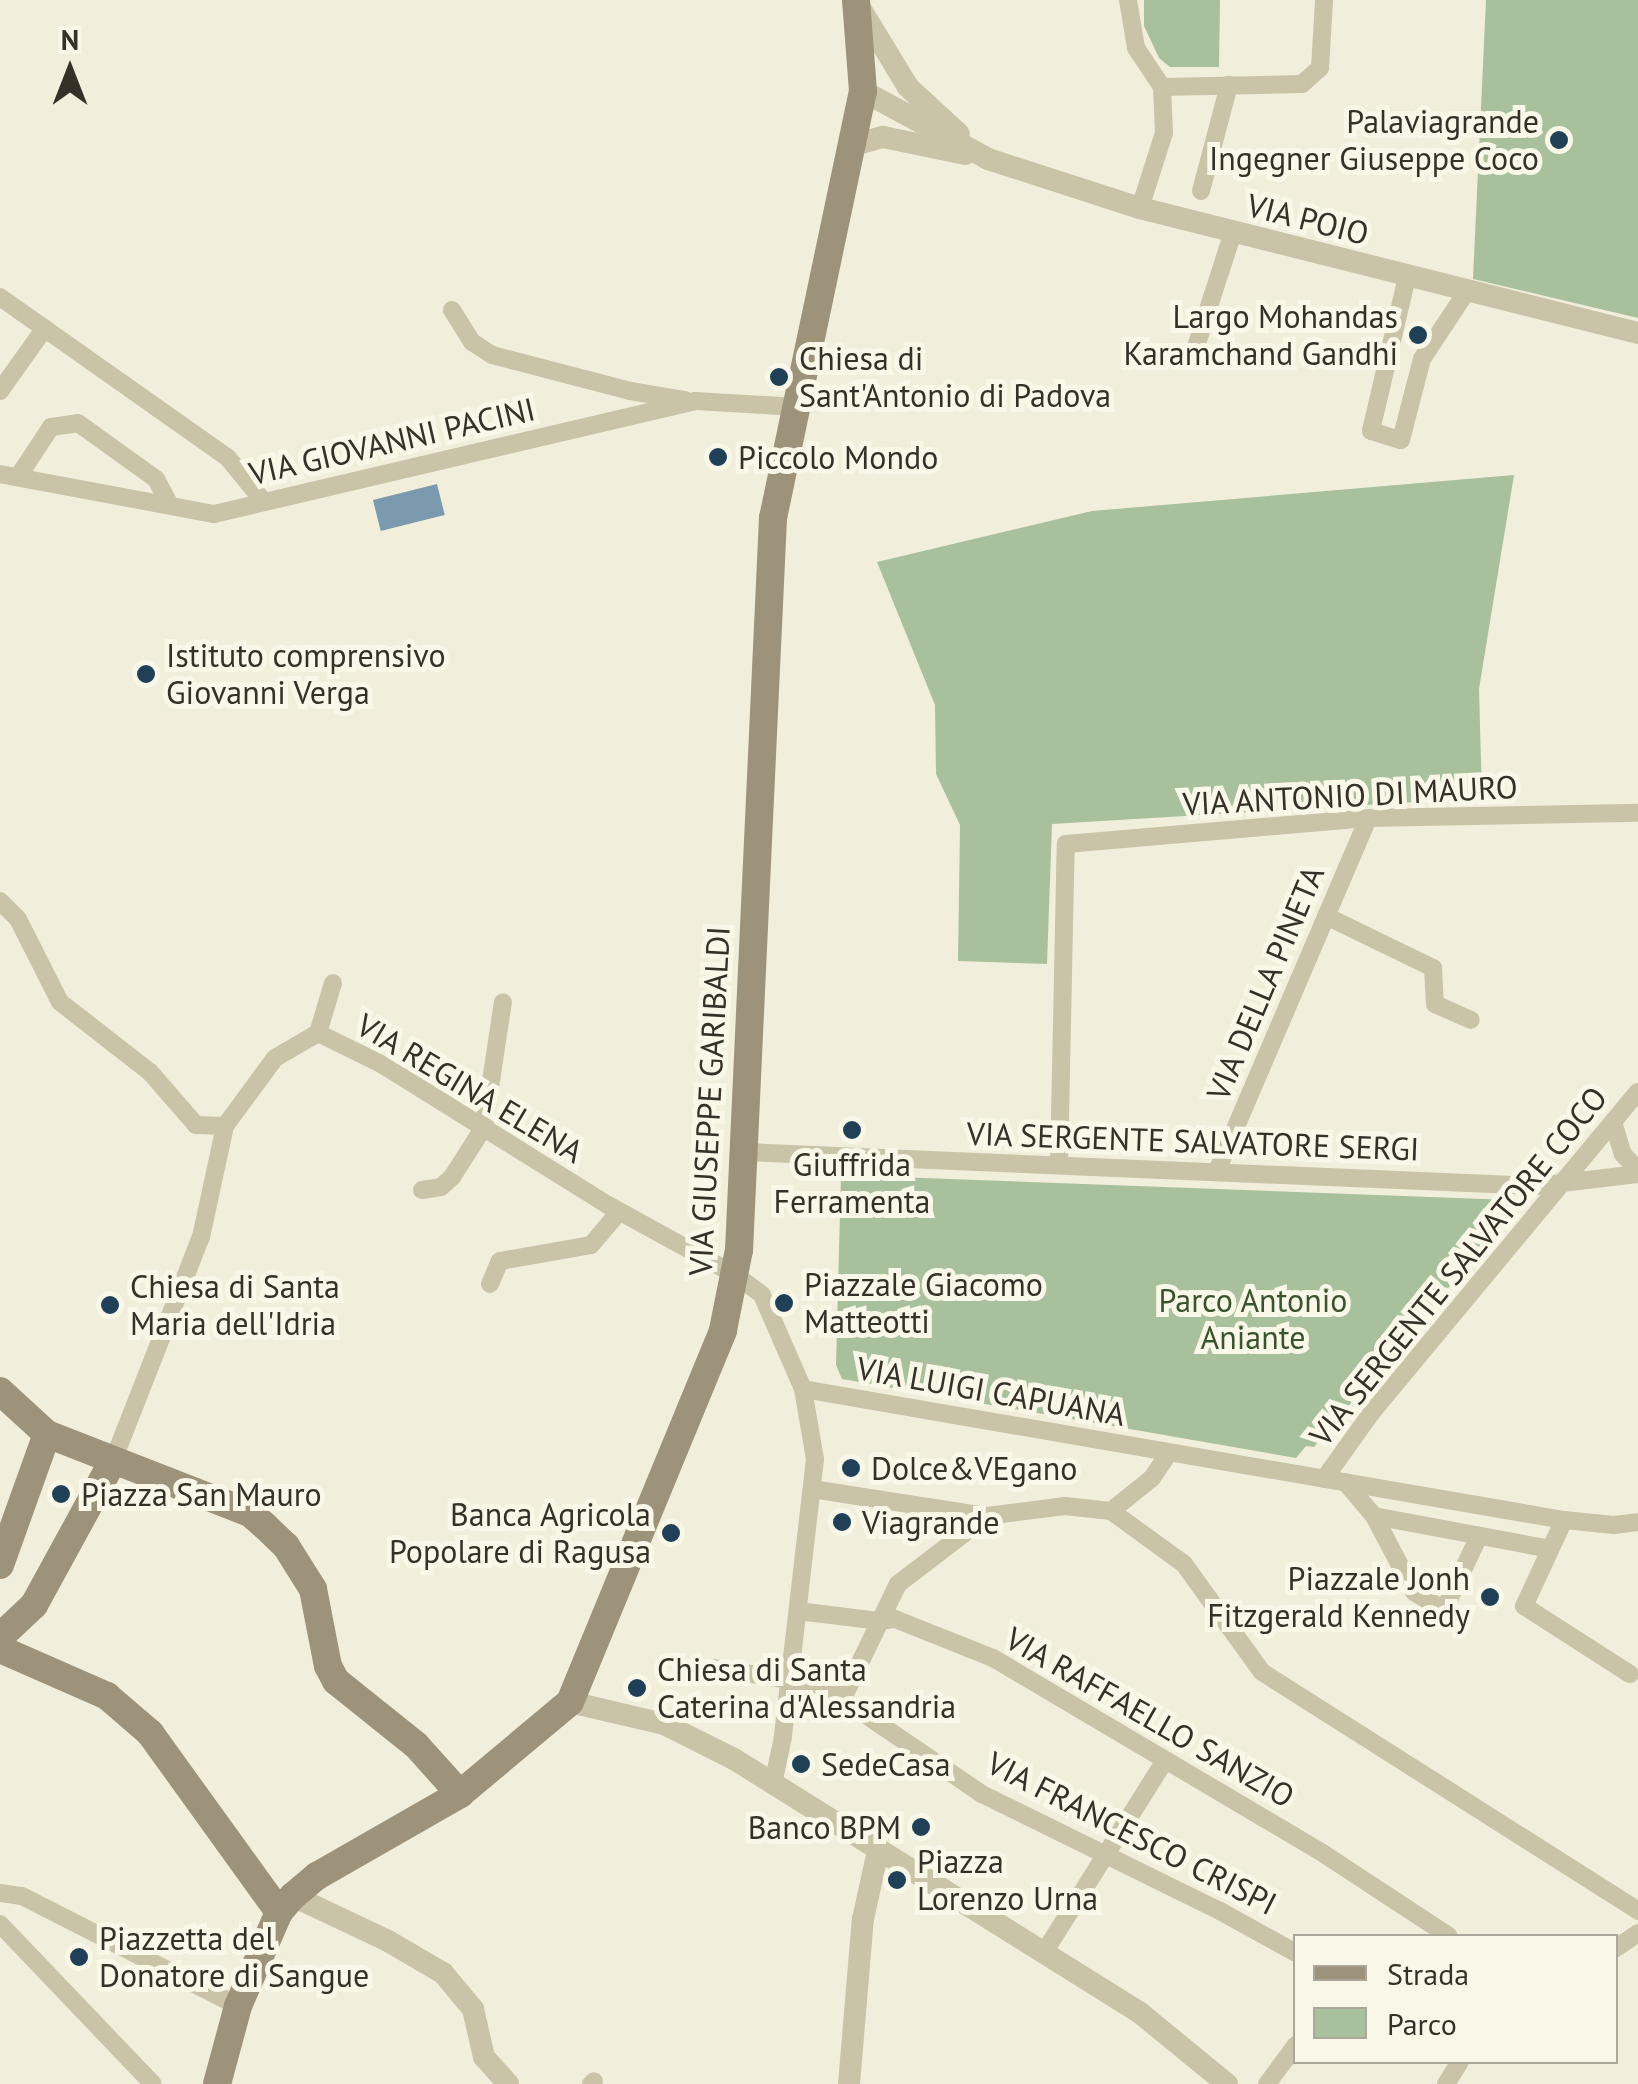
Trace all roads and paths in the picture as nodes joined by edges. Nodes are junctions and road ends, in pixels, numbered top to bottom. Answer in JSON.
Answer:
{"nodes":[{"id":1,"x":1128,"y":0,"type":"edge"},
{"id":2,"x":1324,"y":0,"type":"edge"},
{"id":3,"x":856,"y":1,"type":"edge"},
{"id":4,"x":1229,"y":85,"type":"junction"},
{"id":5,"x":1162,"y":87,"type":"junction"},
{"id":6,"x":863,"y":91,"type":"junction"},
{"id":7,"x":850,"y":146,"type":"junction"},
{"id":8,"x":988,"y":159,"type":"junction"},
{"id":9,"x":1200,"y":191,"type":"dead end"},
{"id":10,"x":1140,"y":208,"type":"junction"},
{"id":11,"x":1232,"y":234,"type":"junction"},
{"id":12,"x":1406,"y":277,"type":"junction"},
{"id":13,"x":1467,"y":291,"type":"junction"},
{"id":14,"x":0,"y":297,"type":"edge"},
{"id":15,"x":452,"y":310,"type":"dead end"},
{"id":16,"x":45,"y":328,"type":"junction"},
{"id":17,"x":1638,"y":333,"type":"edge"},
{"id":18,"x":1390,"y":350,"type":"junction"},
{"id":19,"x":1193,"y":356,"type":"dead end"},
{"id":20,"x":1422,"y":359,"type":"junction"},
{"id":21,"x":0,"y":390,"type":"edge"},
{"id":22,"x":696,"y":401,"type":"junction"},
{"id":23,"x":798,"y":407,"type":"junction"},
{"id":24,"x":9,"y":475,"type":"edge"},
{"id":25,"x":264,"y":502,"type":"junction"},
{"id":26,"x":170,"y":504,"type":"junction"},
{"id":27,"x":1638,"y":813,"type":"edge"},
{"id":28,"x":1368,"y":818,"type":"junction"},
{"id":29,"x":0,"y":901,"type":"edge"},
{"id":30,"x":1326,"y":916,"type":"junction"},
{"id":31,"x":333,"y":984,"type":"dead end"},
{"id":32,"x":503,"y":1002,"type":"dead end"},
{"id":33,"x":1472,"y":1020,"type":"dead end"},
{"id":34,"x":318,"y":1033,"type":"junction"},
{"id":35,"x":1638,"y":1092,"type":"edge"},
{"id":36,"x":1613,"y":1122,"type":"junction"},
{"id":37,"x":224,"y":1126,"type":"junction"},
{"id":38,"x":484,"y":1127,"type":"junction"},
{"id":39,"x":746,"y":1152,"type":"junction"},
{"id":40,"x":1059,"y":1165,"type":"junction"},
{"id":41,"x":1217,"y":1171,"type":"junction"},
{"id":42,"x":1638,"y":1172,"type":"edge"},
{"id":43,"x":1563,"y":1182,"type":"junction"},
{"id":44,"x":422,"y":1190,"type":"dead end"},
{"id":45,"x":619,"y":1212,"type":"junction"},
{"id":46,"x":737,"y":1276,"type":"junction"},
{"id":47,"x":490,"y":1284,"type":"dead end"},
{"id":48,"x":803,"y":1389,"type":"junction"},
{"id":49,"x":0,"y":1392,"type":"edge"},
{"id":50,"x":47,"y":1434,"type":"junction"},
{"id":51,"x":1169,"y":1453,"type":"junction"},
{"id":52,"x":119,"y":1463,"type":"junction"},
{"id":53,"x":1324,"y":1478,"type":"junction"},
{"id":54,"x":1345,"y":1482,"type":"junction"},
{"id":55,"x":812,"y":1489,"type":"junction"},
{"id":56,"x":1111,"y":1511,"type":"junction"},
{"id":57,"x":986,"y":1516,"type":"junction"},
{"id":58,"x":1374,"y":1516,"type":"junction"},
{"id":59,"x":1564,"y":1520,"type":"junction"},
{"id":60,"x":1638,"y":1522,"type":"edge"},
{"id":61,"x":1479,"y":1536,"type":"junction"},
{"id":62,"x":1550,"y":1549,"type":"junction"},
{"id":63,"x":0,"y":1565,"type":"edge"},
{"id":64,"x":798,"y":1612,"type":"junction"},
{"id":65,"x":880,"y":1622,"type":"junction"},
{"id":66,"x":0,"y":1637,"type":"edge"},
{"id":67,"x":0,"y":1648,"type":"edge"},
{"id":68,"x":713,"y":1668,"type":"dead end"},
{"id":69,"x":1630,"y":1674,"type":"dead end"},
{"id":70,"x":789,"y":1680,"type":"junction"},
{"id":71,"x":844,"y":1696,"type":"junction"},
{"id":72,"x":570,"y":1702,"type":"junction"},
{"id":73,"x":1164,"y":1762,"type":"junction"},
{"id":74,"x":773,"y":1784,"type":"junction"},
{"id":75,"x":460,"y":1794,"type":"junction"},
{"id":76,"x":878,"y":1851,"type":"junction"},
{"id":77,"x":1104,"y":1857,"type":"junction"},
{"id":78,"x":0,"y":1893,"type":"edge"},
{"id":79,"x":286,"y":1904,"type":"junction"},
{"id":80,"x":1638,"y":1912,"type":"edge"},
{"id":81,"x":1,"y":1926,"type":"edge"},
{"id":82,"x":1446,"y":1934,"type":"edge"},
{"id":83,"x":1045,"y":1950,"type":"junction"},
{"id":84,"x":1293,"y":1951,"type":"edge"},
{"id":85,"x":238,"y":2006,"type":"junction"},
{"id":86,"x":1293,"y":2049,"type":"edge"},
{"id":87,"x":153,"y":2084,"type":"edge"},
{"id":88,"x":217,"y":2084,"type":"edge"},
{"id":89,"x":508,"y":2084,"type":"edge"},
{"id":90,"x":849,"y":2084,"type":"edge"},
{"id":91,"x":1227,"y":2084,"type":"edge"},
{"id":92,"x":1268,"y":2084,"type":"edge"}],
"edges":[{"from":1,"to":5,"type":"street"},
{"from":2,"to":4,"type":"street"},
{"from":3,"to":6,"type":"main road","name":"VIA GIUSEPPE GARIBALDI"},
{"from":3,"to":8,"type":"street"},
{"from":4,"to":5,"type":"street"},
{"from":4,"to":9,"type":"street"},
{"from":5,"to":10,"type":"street"},
{"from":6,"to":7,"type":"main road","name":"VIA GIUSEPPE GARIBALDI"},
{"from":6,"to":8,"type":"street","name":"VIA POIO"},
{"from":7,"to":8,"type":"street"},
{"from":7,"to":23,"type":"main road","name":"VIA GIUSEPPE GARIBALDI"},
{"from":8,"to":10,"type":"street","name":"VIA POIO"},
{"from":10,"to":11,"type":"street","name":"VIA POIO"},
{"from":11,"to":12,"type":"street","name":"VIA POIO"},
{"from":11,"to":19,"type":"street"},
{"from":12,"to":13,"type":"street","name":"VIA POIO"},
{"from":12,"to":18,"type":"street"},
{"from":13,"to":17,"type":"street","name":"VIA POIO"},
{"from":13,"to":20,"type":"street"},
{"from":14,"to":16,"type":"street"},
{"from":15,"to":22,"type":"street"},
{"from":16,"to":21,"type":"street"},
{"from":16,"to":25,"type":"street"},
{"from":18,"to":20,"type":"street"},
{"from":18,"to":20,"type":"street"},
{"from":22,"to":23,"type":"street","name":"VIA GIOVANNI PACINI"},
{"from":22,"to":25,"type":"street","name":"VIA GIOVANNI PACINI"},
{"from":23,"to":39,"type":"main road","name":"VIA GIUSEPPE GARIBALDI"},
{"from":24,"to":26,"type":"street","name":"VIA GIOVANNI PACINI"},
{"from":24,"to":26,"type":"street"},
{"from":25,"to":26,"type":"street","name":"VIA GIOVANNI PACINI"},
{"from":27,"to":28,"type":"street","name":"VIA ANTONIO DI MAURO"},
{"from":28,"to":30,"type":"street","name":"VIA DELLA PINETA"},
{"from":28,"to":40,"type":"street","name":"VIA ANTONIO DI MAURO"},
{"from":29,"to":37,"type":"street"},
{"from":30,"to":33,"type":"street"},
{"from":30,"to":41,"type":"street","name":"VIA DELLA PINETA"},
{"from":31,"to":34,"type":"street"},
{"from":32,"to":38,"type":"street"},
{"from":34,"to":37,"type":"street","name":"VIA REGINA ELENA"},
{"from":34,"to":38,"type":"street","name":"VIA REGINA ELENA"},
{"from":35,"to":36,"type":"street","name":"VIA SERGENTE SALVATORE COCO"},
{"from":36,"to":42,"type":"street"},
{"from":36,"to":43,"type":"street","name":"VIA SERGENTE SALVATORE COCO"},
{"from":37,"to":52,"type":"street"},
{"from":38,"to":44,"type":"street"},
{"from":38,"to":45,"type":"street","name":"VIA REGINA ELENA"},
{"from":39,"to":40,"type":"street","name":"VIA SERGENTE SALVATORE SERGI"},
{"from":39,"to":46,"type":"main road","name":"VIA GIUSEPPE GARIBALDI"},
{"from":40,"to":41,"type":"street","name":"VIA SERGENTE SALVATORE SERGI"},
{"from":41,"to":43,"type":"street","name":"VIA SERGENTE SALVATORE SERGI"},
{"from":42,"to":43,"type":"street","name":"VIA SERGENTE SALVATORE SERGI"},
{"from":43,"to":53,"type":"street","name":"VIA SERGENTE SALVATORE COCO"},
{"from":45,"to":46,"type":"street","name":"VIA REGINA ELENA"},
{"from":45,"to":47,"type":"street"},
{"from":46,"to":48,"type":"street","name":"VIA REGINA ELENA"},
{"from":46,"to":72,"type":"main road","name":"VIA GIUSEPPE GARIBALDI"},
{"from":48,"to":51,"type":"street","name":"VIA LUIGI CAPUANA"},
{"from":48,"to":55,"type":"street","name":"VIA REGINA ELENA"},
{"from":49,"to":50,"type":"main road"},
{"from":50,"to":52,"type":"main road"},
{"from":50,"to":63,"type":"main road"},
{"from":51,"to":53,"type":"street","name":"VIA LUIGI CAPUANA"},
{"from":51,"to":56,"type":"street"},
{"from":52,"to":66,"type":"main road"},
{"from":52,"to":75,"type":"main road"},
{"from":53,"to":54,"type":"street","name":"VIA LUIGI CAPUANA"},
{"from":54,"to":58,"type":"street"},
{"from":54,"to":59,"type":"street","name":"VIA LUIGI CAPUANA"},
{"from":55,"to":57,"type":"street"},
{"from":55,"to":64,"type":"street","name":"VIA REGINA ELENA"},
{"from":56,"to":57,"type":"street"},
{"from":56,"to":80,"type":"street"},
{"from":57,"to":65,"type":"street"},
{"from":58,"to":61,"type":"street"},
{"from":58,"to":61,"type":"street"},
{"from":59,"to":60,"type":"street","name":"VIA LUIGI CAPUANA"},
{"from":59,"to":62,"type":"street"},
{"from":61,"to":62,"type":"street"},
{"from":62,"to":69,"type":"street"},
{"from":64,"to":65,"type":"street","name":"VIA RAFFAELLO SANZIO"},
{"from":64,"to":70,"type":"street","name":"VIA REGINA ELENA"},
{"from":65,"to":71,"type":"street"},
{"from":65,"to":73,"type":"street","name":"VIA RAFFAELLO SANZIO"},
{"from":67,"to":79,"type":"main road"},
{"from":68,"to":70,"type":"street","name":"VIA FRANCESCO CRISPI"},
{"from":70,"to":71,"type":"street","name":"VIA FRANCESCO CRISPI"},
{"from":70,"to":74,"type":"street","name":"VIA REGINA ELENA"},
{"from":71,"to":77,"type":"street","name":"VIA FRANCESCO CRISPI"},
{"from":72,"to":74,"type":"street"},
{"from":72,"to":75,"type":"main road","name":"VIA GIUSEPPE GARIBALDI"},
{"from":73,"to":77,"type":"street"},
{"from":73,"to":82,"type":"street","name":"VIA RAFFAELLO SANZIO"},
{"from":74,"to":76,"type":"street"},
{"from":75,"to":79,"type":"main road","name":"VIA GIUSEPPE GARIBALDI"},
{"from":76,"to":83,"type":"street"},
{"from":76,"to":90,"type":"street"},
{"from":77,"to":83,"type":"street"},
{"from":77,"to":84,"type":"street","name":"VIA FRANCESCO CRISPI"},
{"from":78,"to":85,"type":"street"},
{"from":79,"to":85,"type":"main road"},
{"from":79,"to":89,"type":"street"},
{"from":81,"to":87,"type":"street"},
{"from":83,"to":91,"type":"street"},
{"from":85,"to":88,"type":"main road"},
{"from":86,"to":92,"type":"street"}]}
